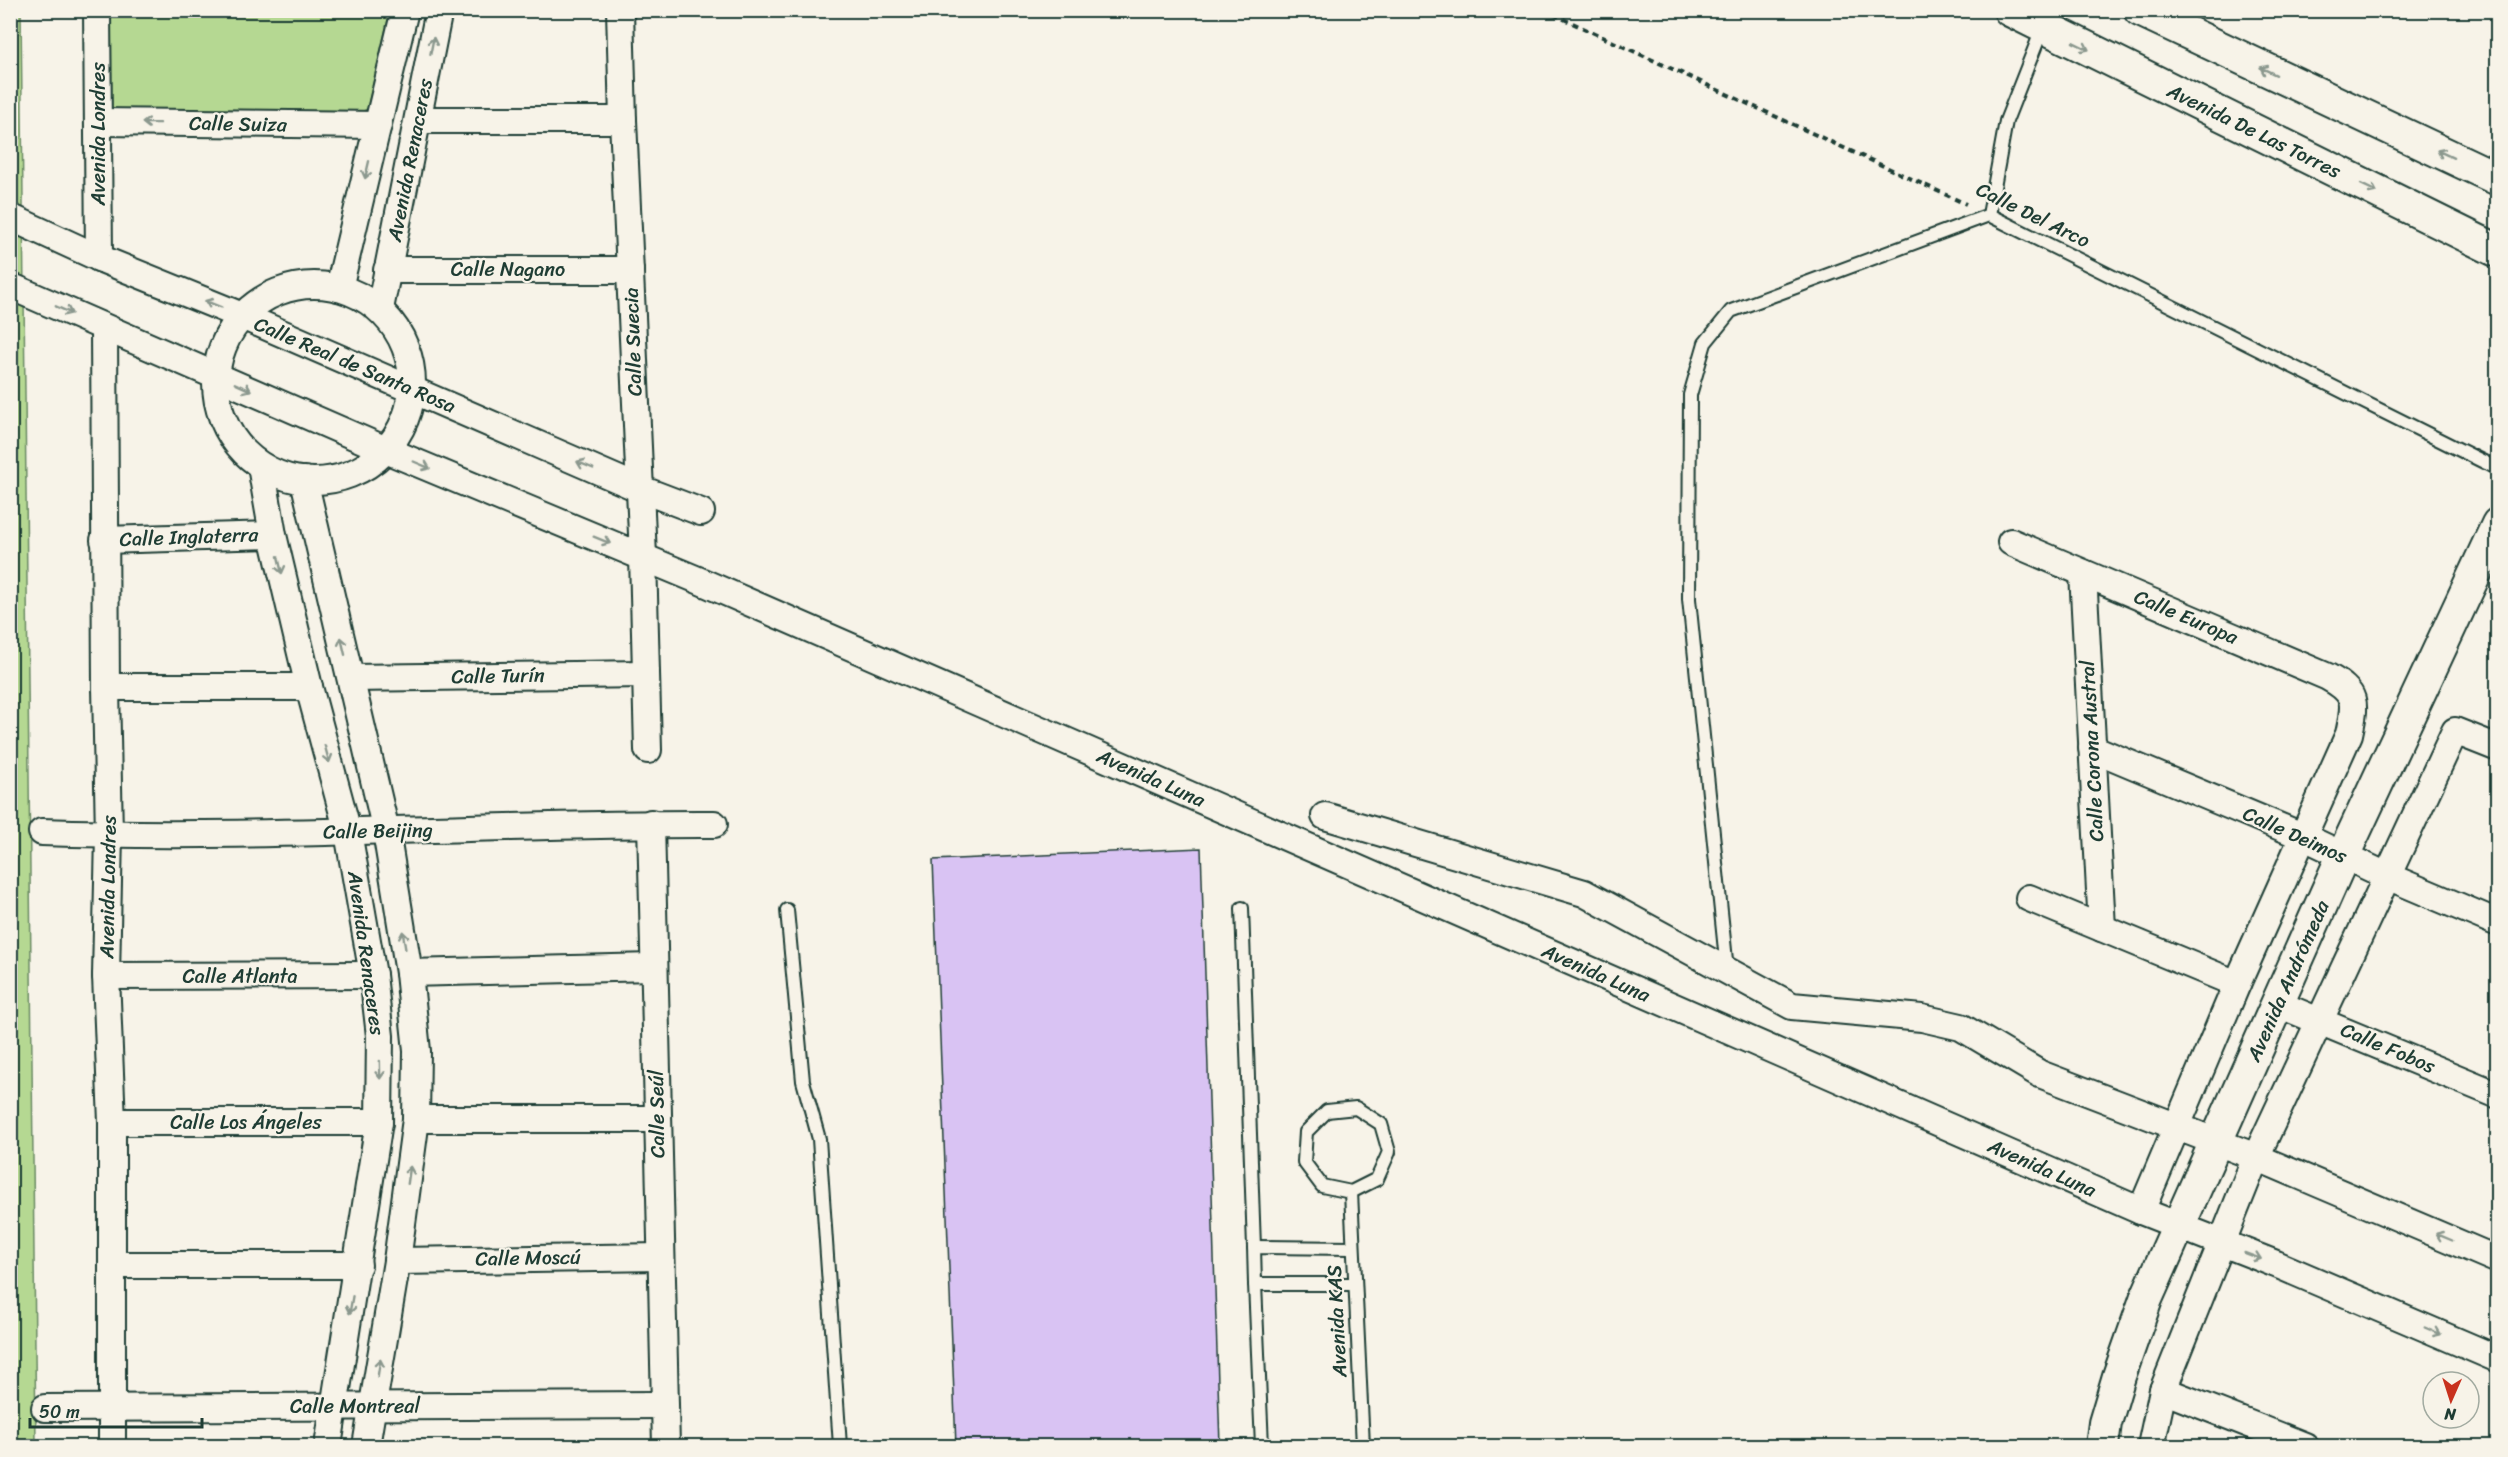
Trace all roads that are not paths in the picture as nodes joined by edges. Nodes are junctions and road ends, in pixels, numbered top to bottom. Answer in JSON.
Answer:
{"nodes":[{"id":1,"x":97,"y":10,"type":"edge"},
{"id":2,"x":405,"y":10,"type":"edge"},
{"id":3,"x":439,"y":10,"type":"edge"},
{"id":4,"x":620,"y":10,"type":"edge"},
{"id":5,"x":2010,"y":10,"type":"edge"},
{"id":6,"x":2140,"y":10,"type":"edge"},
{"id":7,"x":2043,"y":27,"type":"junction"},
{"id":8,"x":418,"y":120,"type":"junction"},
{"id":9,"x":623,"y":120,"type":"junction"},
{"id":10,"x":98,"y":122,"type":"junction"},
{"id":11,"x":378,"y":125,"type":"junction"},
{"id":12,"x":2498,"y":179,"type":"edge"},
{"id":13,"x":1989,"y":215,"type":"junction"},
{"id":14,"x":10,"y":217,"type":"edge"},
{"id":15,"x":2498,"y":251,"type":"edge"},
{"id":16,"x":99,"y":258,"type":"junction"},
{"id":17,"x":387,"y":270,"type":"junction"},
{"id":18,"x":630,"y":270,"type":"junction"},
{"id":19,"x":10,"y":286,"type":"edge"},
{"id":20,"x":339,"y":288,"type":"junction"},
{"id":21,"x":380,"y":309,"type":"junction"},
{"id":22,"x":242,"y":316,"type":"junction"},
{"id":23,"x":104,"y":328,"type":"junction"},
{"id":24,"x":216,"y":375,"type":"junction"},
{"id":25,"x":413,"y":389,"type":"junction"},
{"id":26,"x":386,"y":450,"type":"junction"},
{"id":27,"x":261,"y":466,"type":"junction"},
{"id":28,"x":2498,"y":470,"type":"edge"},
{"id":29,"x":304,"y":480,"type":"junction"},
{"id":30,"x":638,"y":488,"type":"junction"},
{"id":31,"x":700,"y":512,"type":"dead end"},
{"id":32,"x":2498,"y":524,"type":"edge"},
{"id":33,"x":273,"y":535,"type":"junction"},
{"id":34,"x":104,"y":540,"type":"junction"},
{"id":35,"x":2012,"y":542,"type":"dead end"},
{"id":36,"x":643,"y":556,"type":"junction"},
{"id":37,"x":2083,"y":573,"type":"junction"},
{"id":38,"x":645,"y":674,"type":"junction"},
{"id":39,"x":351,"y":678,"type":"junction"},
{"id":40,"x":106,"y":687,"type":"junction"},
{"id":41,"x":309,"y":687,"type":"junction"},
{"id":42,"x":2092,"y":748,"type":"junction"},
{"id":43,"x":2498,"y":748,"type":"edge"},
{"id":44,"x":648,"y":750,"type":"dead end"},
{"id":45,"x":1325,"y":816,"type":"dead end"},
{"id":46,"x":651,"y":823,"type":"junction"},
{"id":47,"x":714,"y":824,"type":"dead end"},
{"id":48,"x":386,"y":831,"type":"junction"},
{"id":49,"x":42,"y":832,"type":"dead end"},
{"id":50,"x":348,"y":832,"type":"junction"},
{"id":51,"x":109,"y":834,"type":"junction"},
{"id":52,"x":2302,"y":836,"type":"junction"},
{"id":53,"x":2343,"y":856,"type":"junction"},
{"id":54,"x":2387,"y":876,"type":"junction"},
{"id":55,"x":2029,"y":898,"type":"dead end"},
{"id":56,"x":1242,"y":908,"type":"dead end"},
{"id":57,"x":787,"y":910,"type":"dead end"},
{"id":58,"x":2498,"y":923,"type":"edge"},
{"id":59,"x":2102,"y":928,"type":"junction"},
{"id":60,"x":653,"y":968,"type":"junction"},
{"id":61,"x":1727,"y":970,"type":"junction"},
{"id":62,"x":409,"y":973,"type":"junction"},
{"id":63,"x":373,"y":975,"type":"junction"},
{"id":64,"x":106,"y":976,"type":"junction"},
{"id":65,"x":2237,"y":984,"type":"junction"},
{"id":66,"x":2278,"y":1004,"type":"junction"},
{"id":67,"x":2322,"y":1020,"type":"junction"},
{"id":68,"x":2498,"y":1095,"type":"edge"},
{"id":69,"x":416,"y":1119,"type":"junction"},
{"id":70,"x":657,"y":1119,"type":"junction"},
{"id":71,"x":112,"y":1122,"type":"junction"},
{"id":72,"x":379,"y":1122,"type":"junction"},
{"id":73,"x":2178,"y":1126,"type":"junction"},
{"id":74,"x":2217,"y":1141,"type":"junction"},
{"id":75,"x":2256,"y":1157,"type":"junction"},
{"id":76,"x":1351,"y":1192,"type":"junction"},
{"id":77,"x":2141,"y":1211,"type":"junction"},
{"id":78,"x":2179,"y":1227,"type":"junction"},
{"id":79,"x":2220,"y":1243,"type":"junction"},
{"id":80,"x":1254,"y":1247,"type":"junction"},
{"id":81,"x":1352,"y":1248,"type":"junction"},
{"id":82,"x":660,"y":1257,"type":"junction"},
{"id":83,"x":2498,"y":1260,"type":"edge"},
{"id":84,"x":397,"y":1261,"type":"junction"},
{"id":85,"x":112,"y":1265,"type":"junction"},
{"id":86,"x":358,"y":1265,"type":"junction"},
{"id":87,"x":1255,"y":1284,"type":"junction"},
{"id":88,"x":1355,"y":1284,"type":"junction"},
{"id":89,"x":2498,"y":1359,"type":"edge"},
{"id":90,"x":2163,"y":1390,"type":"junction"},
{"id":91,"x":334,"y":1405,"type":"junction"},
{"id":92,"x":373,"y":1405,"type":"junction"},
{"id":93,"x":664,"y":1405,"type":"junction"},
{"id":94,"x":45,"y":1408,"type":"dead end"},
{"id":95,"x":111,"y":1408,"type":"junction"},
{"id":96,"x":112,"y":1446,"type":"edge"},
{"id":97,"x":328,"y":1446,"type":"edge"},
{"id":98,"x":366,"y":1446,"type":"edge"},
{"id":99,"x":666,"y":1446,"type":"edge"},
{"id":100,"x":840,"y":1446,"type":"edge"},
{"id":101,"x":1262,"y":1446,"type":"edge"},
{"id":102,"x":1363,"y":1446,"type":"edge"},
{"id":103,"x":2102,"y":1446,"type":"edge"},
{"id":104,"x":2151,"y":1446,"type":"edge"},
{"id":105,"x":2305,"y":1446,"type":"edge"}],
"edges":[{"from":1,"to":10,"type":"street","name":"Avenida Londres"},
{"from":2,"to":11,"type":"street","name":"Avenida Renaceres"},
{"from":8,"to":3,"type":"street","name":"Avenida Renaceres","one_way":true},
{"from":4,"to":9,"type":"street","name":"Calle Suecia"},
{"from":5,"to":7,"type":"street","name":"Avenida De Las Torres"},
{"from":12,"to":6,"type":"street","one_way":true},
{"from":7,"to":13,"type":"lane"},
{"from":7,"to":15,"type":"street","name":"Avenida De Las Torres","one_way":true},
{"from":8,"to":9,"type":"street"},
{"from":8,"to":17,"type":"street","name":"Avenida Renaceres"},
{"from":9,"to":18,"type":"street","name":"Calle Suecia"},
{"from":11,"to":10,"type":"street","name":"Calle Suiza","one_way":true},
{"from":10,"to":16,"type":"street","name":"Avenida Londres"},
{"from":11,"to":20,"type":"street","name":"Avenida Renaceres","one_way":true},
{"from":13,"to":28,"type":"lane","name":"Calle Del Arco"},
{"from":13,"to":61,"type":"lane"},
{"from":14,"to":16,"type":"street","name":"Calle Real de Santa Rosa"},
{"from":22,"to":16,"type":"street","name":"Calle Real de Santa Rosa","one_way":true},
{"from":17,"to":18,"type":"street","name":"Calle Nagano"},
{"from":17,"to":21,"type":"street","name":"Avenida Renaceres"},
{"from":18,"to":30,"type":"street","name":"Calle Suecia"},
{"from":19,"to":23,"type":"street","one_way":true},
{"from":20,"to":21,"type":"street"},
{"from":20,"to":22,"type":"street"},
{"from":21,"to":25,"type":"street"},
{"from":22,"to":24,"type":"street"},
{"from":22,"to":25,"type":"street","name":"Calle Real de Santa Rosa"},
{"from":23,"to":24,"type":"street"},
{"from":23,"to":34,"type":"street","name":"Avenida Londres"},
{"from":24,"to":26,"type":"street","one_way":true},
{"from":24,"to":27,"type":"street"},
{"from":25,"to":26,"type":"street"},
{"from":30,"to":25,"type":"street","name":"Calle Real de Santa Rosa","one_way":true},
{"from":26,"to":29,"type":"street"},
{"from":26,"to":36,"type":"street","one_way":true},
{"from":27,"to":29,"type":"street"},
{"from":27,"to":33,"type":"street","name":"Avenida Renaceres"},
{"from":39,"to":29,"type":"street","name":"Avenida Renaceres","one_way":true},
{"from":30,"to":31,"type":"street","name":"Calle Real de Santa Rosa"},
{"from":30,"to":36,"type":"street","name":"Calle Suecia"},
{"from":32,"to":53,"type":"street","name":"Avenida Andrómeda"},
{"from":33,"to":34,"type":"street","name":"Calle Inglaterra"},
{"from":33,"to":41,"type":"street","name":"Avenida Renaceres","one_way":true},
{"from":34,"to":40,"type":"street","name":"Avenida Londres"},
{"from":35,"to":37,"type":"street","name":"Calle Europa"},
{"from":36,"to":38,"type":"street","name":"Calle Suecia"},
{"from":36,"to":77,"type":"street","name":"Avenida Luna"},
{"from":37,"to":42,"type":"street","name":"Calle Corona Austral"},
{"from":37,"to":52,"type":"street","name":"Calle Europa"},
{"from":38,"to":39,"type":"street","name":"Calle Turín"},
{"from":38,"to":44,"type":"street","name":"Calle Suecia"},
{"from":39,"to":48,"type":"street","name":"Avenida Renaceres"},
{"from":40,"to":41,"type":"street"},
{"from":40,"to":51,"type":"street","name":"Avenida Londres"},
{"from":41,"to":50,"type":"street","name":"Avenida Renaceres","one_way":true},
{"from":42,"to":52,"type":"street","name":"Calle Deimos"},
{"from":42,"to":59,"type":"street","name":"Calle Corona Austral"},
{"from":43,"to":54,"type":"street"},
{"from":45,"to":61,"type":"street"},
{"from":46,"to":47,"type":"street","name":"Calle Beijing"},
{"from":46,"to":48,"type":"street","name":"Calle Beijing"},
{"from":46,"to":60,"type":"street","name":"Calle Seúl"},
{"from":48,"to":50,"type":"street","name":"Calle Beijing"},
{"from":62,"to":48,"type":"street","name":"Avenida Renaceres","one_way":true},
{"from":49,"to":51,"type":"street","name":"Calle Beijing"},
{"from":50,"to":51,"type":"street","name":"Calle Beijing"},
{"from":50,"to":63,"type":"street","name":"Avenida Renaceres"},
{"from":51,"to":64,"type":"street","name":"Avenida Londres"},
{"from":52,"to":53,"type":"street","name":"Calle Deimos"},
{"from":52,"to":65,"type":"street"},
{"from":53,"to":54,"type":"street","name":"Calle Deimos"},
{"from":53,"to":66,"type":"street","name":"Avenida Andrómeda"},
{"from":54,"to":58,"type":"street","name":"Calle Deimos"},
{"from":54,"to":67,"type":"street"},
{"from":55,"to":59,"type":"street"},
{"from":56,"to":80,"type":"lane"},
{"from":57,"to":100,"type":"lane"},
{"from":59,"to":65,"type":"street"},
{"from":60,"to":62,"type":"street"},
{"from":60,"to":70,"type":"street","name":"Calle Seúl"},
{"from":61,"to":73,"type":"street"},
{"from":62,"to":69,"type":"street","name":"Avenida Renaceres"},
{"from":63,"to":64,"type":"street","name":"Calle Atlanta"},
{"from":63,"to":72,"type":"street","name":"Avenida Renaceres","one_way":true},
{"from":64,"to":71,"type":"street","name":"Avenida Londres"},
{"from":65,"to":73,"type":"street"},
{"from":66,"to":67,"type":"street","name":"Calle Fobos"},
{"from":66,"to":74,"type":"street","name":"Avenida Andrómeda"},
{"from":67,"to":68,"type":"street","name":"Calle Fobos"},
{"from":67,"to":75,"type":"street"},
{"from":69,"to":70,"type":"street"},
{"from":84,"to":69,"type":"street","name":"Avenida Renaceres","one_way":true},
{"from":70,"to":82,"type":"street","name":"Calle Seúl"},
{"from":71,"to":72,"type":"street","name":"Calle Los Ángeles"},
{"from":71,"to":85,"type":"street","name":"Avenida Londres"},
{"from":72,"to":86,"type":"street","name":"Avenida Renaceres"},
{"from":73,"to":74,"type":"street"},
{"from":73,"to":77,"type":"street"},
{"from":74,"to":75,"type":"street"},
{"from":74,"to":78,"type":"street","name":"Avenida Andrómeda"},
{"from":75,"to":79,"type":"street"},
{"from":83,"to":75,"type":"street","one_way":true},
{"from":76,"to":76,"type":"lane"},
{"from":76,"to":81,"type":"lane","name":"Avenida KAS"},
{"from":77,"to":78,"type":"street","name":"Avenida Luna"},
{"from":78,"to":79,"type":"street","name":"Avenida Luna"},
{"from":78,"to":103,"type":"street","name":"Avenida Andrómeda"},
{"from":79,"to":89,"type":"street","name":"Avenida Luna","one_way":true},
{"from":79,"to":90,"type":"street"},
{"from":80,"to":81,"type":"lane"},
{"from":80,"to":87,"type":"lane"},
{"from":81,"to":88,"type":"lane","name":"Avenida KAS"},
{"from":82,"to":84,"type":"street","name":"Calle Moscú"},
{"from":82,"to":93,"type":"street","name":"Calle Seúl"},
{"from":92,"to":84,"type":"street","name":"Avenida Renaceres","one_way":true},
{"from":85,"to":86,"type":"street"},
{"from":85,"to":95,"type":"street","name":"Avenida Londres"},
{"from":86,"to":91,"type":"street","name":"Avenida Renaceres","one_way":true},
{"from":87,"to":88,"type":"lane"},
{"from":87,"to":101,"type":"lane"},
{"from":88,"to":102,"type":"lane","name":"Avenida KAS"},
{"from":90,"to":104,"type":"street"},
{"from":90,"to":105,"type":"street"},
{"from":91,"to":92,"type":"street","name":"Calle Montreal"},
{"from":91,"to":95,"type":"street","name":"Calle Montreal"},
{"from":91,"to":97,"type":"street","name":"Avenida Renaceres"},
{"from":92,"to":93,"type":"street","name":"Calle Montreal"},
{"from":92,"to":98,"type":"street","name":"Avenida Renaceres"},
{"from":93,"to":99,"type":"street","name":"Calle Seúl"},
{"from":94,"to":95,"type":"street","name":"Calle Montreal"},
{"from":95,"to":96,"type":"street","name":"Avenida Londres"}]}
